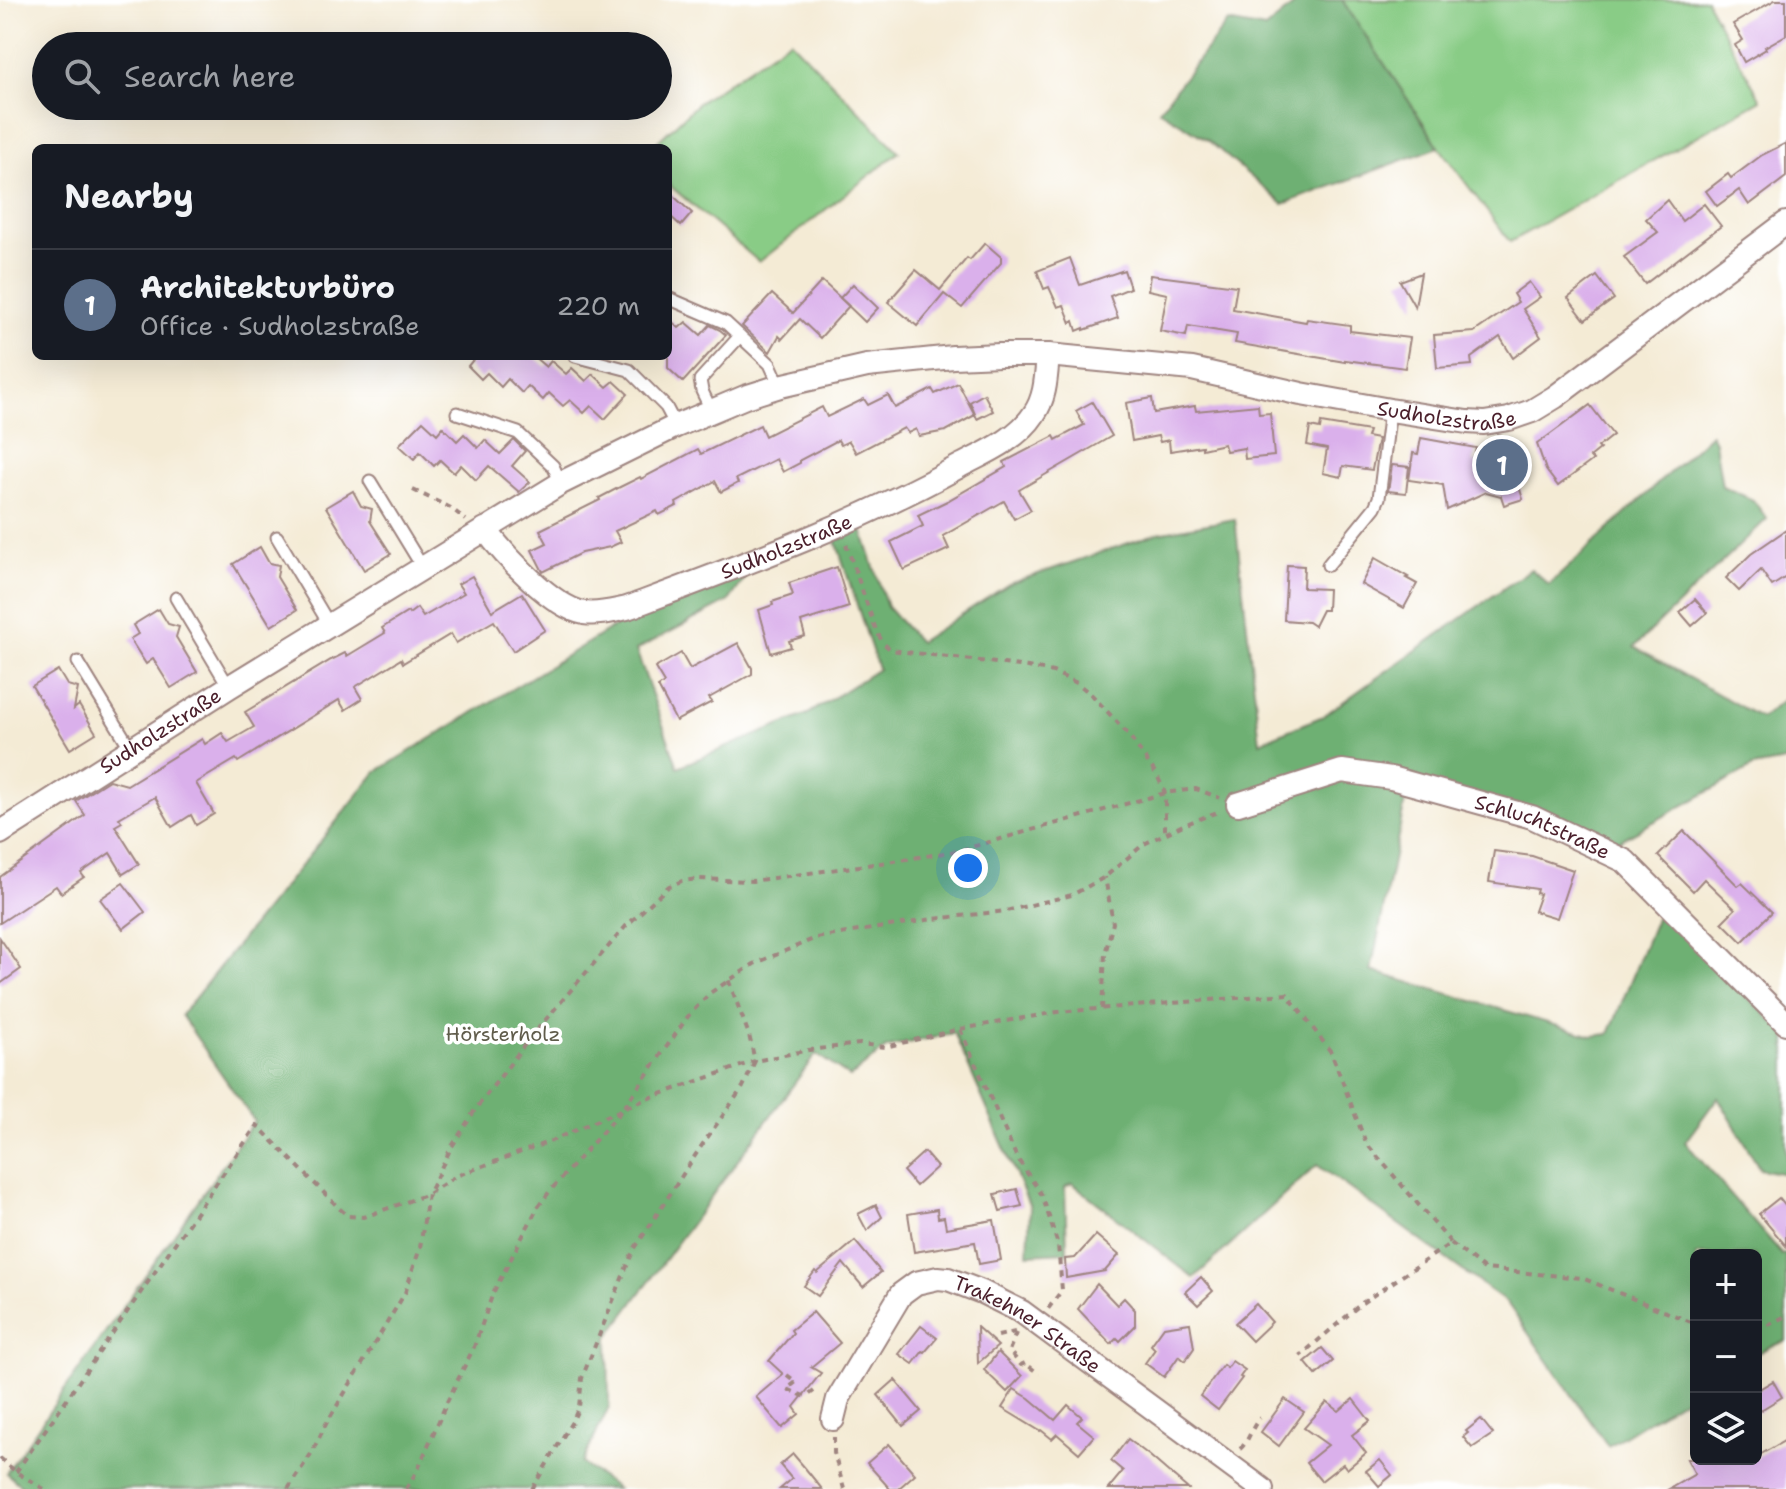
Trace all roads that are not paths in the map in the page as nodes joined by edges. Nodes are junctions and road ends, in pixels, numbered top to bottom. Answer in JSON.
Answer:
{"nodes":[{"id":1,"x":1786,"y":223,"type":"edge"},
{"id":2,"x":672,"y":300,"type":"edge"},
{"id":3,"x":740,"y":336,"type":"junction"},
{"id":4,"x":1048,"y":355,"type":"junction"},
{"id":5,"x":590,"y":360,"type":"edge"},
{"id":6,"x":780,"y":386,"type":"junction"},
{"id":7,"x":711,"y":410,"type":"junction"},
{"id":8,"x":1390,"y":410,"type":"junction"},
{"id":9,"x":457,"y":413,"type":"dead end"},
{"id":10,"x":676,"y":426,"type":"junction"},
{"id":11,"x":370,"y":481,"type":"dead end"},
{"id":12,"x":561,"y":483,"type":"junction"},
{"id":13,"x":480,"y":532,"type":"junction"},
{"id":14,"x":277,"y":537,"type":"dead end"},
{"id":15,"x":1328,"y":565,"type":"dead end"},
{"id":16,"x":423,"y":568,"type":"junction"},
{"id":17,"x":176,"y":598,"type":"dead end"},
{"id":18,"x":329,"y":624,"type":"junction"},
{"id":19,"x":78,"y":662,"type":"dead end"},
{"id":20,"x":229,"y":687,"type":"junction"},
{"id":21,"x":131,"y":749,"type":"junction"},
{"id":22,"x":1238,"y":804,"type":"road end"},
{"id":23,"x":0,"y":833,"type":"edge"},
{"id":24,"x":1786,"y":1023,"type":"edge"},
{"id":25,"x":833,"y":1419,"type":"road end"},
{"id":26,"x":1262,"y":1489,"type":"edge"}],
"edges":[{"from":1,"to":8,"type":"street","name":"Sudholzstraße"},
{"from":2,"to":3,"type":"lane"},
{"from":3,"to":6,"type":"lane"},
{"from":3,"to":7,"type":"lane"},
{"from":4,"to":6,"type":"street","name":"Sudholzstraße"},
{"from":4,"to":8,"type":"street","name":"Sudholzstraße"},
{"from":4,"to":13,"type":"street","name":"Sudholzstraße"},
{"from":5,"to":10,"type":"lane"},
{"from":6,"to":7,"type":"street","name":"Sudholzstraße"},
{"from":7,"to":10,"type":"street","name":"Sudholzstraße"},
{"from":8,"to":15,"type":"lane"},
{"from":9,"to":12,"type":"lane"},
{"from":10,"to":12,"type":"street","name":"Sudholzstraße"},
{"from":11,"to":16,"type":"lane"},
{"from":12,"to":13,"type":"street","name":"Sudholzstraße"},
{"from":13,"to":16,"type":"street","name":"Sudholzstraße"},
{"from":14,"to":18,"type":"lane"},
{"from":16,"to":18,"type":"street","name":"Sudholzstraße"},
{"from":17,"to":20,"type":"lane"},
{"from":18,"to":20,"type":"street","name":"Sudholzstraße"},
{"from":19,"to":21,"type":"lane"},
{"from":20,"to":21,"type":"street","name":"Sudholzstraße"},
{"from":21,"to":23,"type":"street","name":"Sudholzstraße"},
{"from":22,"to":24,"type":"street","name":"Schluchtstraße"},
{"from":25,"to":26,"type":"street","name":"Trakehner Straße"}]}
